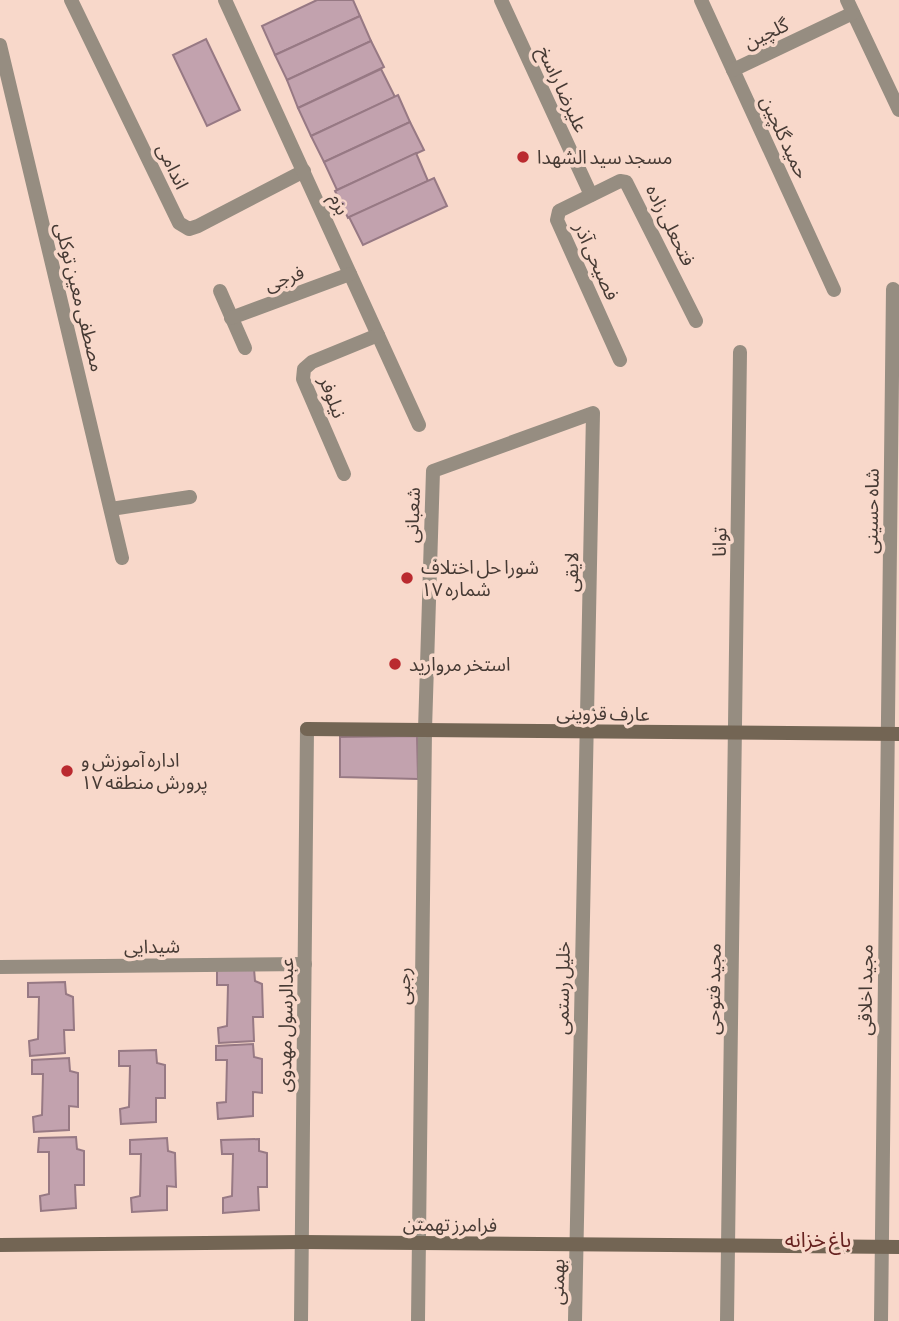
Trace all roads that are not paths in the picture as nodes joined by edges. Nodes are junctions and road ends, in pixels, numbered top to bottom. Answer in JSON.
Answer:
{"nodes":[{"id":1,"x":72,"y":0,"type":"edge"},
{"id":2,"x":225,"y":0,"type":"edge"},
{"id":3,"x":501,"y":0,"type":"edge"},
{"id":4,"x":701,"y":0,"type":"edge"},
{"id":5,"x":850,"y":6,"type":"edge"},
{"id":6,"x":0,"y":45,"type":"edge"},
{"id":7,"x":733,"y":69,"type":"junction"},
{"id":8,"x":899,"y":110,"type":"edge"},
{"id":9,"x":304,"y":171,"type":"junction"},
{"id":10,"x":591,"y":195,"type":"junction"},
{"id":11,"x":350,"y":274,"type":"junction"},
{"id":12,"x":894,"y":289,"type":"dead end"},
{"id":13,"x":834,"y":290,"type":"dead end"},
{"id":14,"x":220,"y":291,"type":"dead end"},
{"id":15,"x":231,"y":318,"type":"junction"},
{"id":16,"x":696,"y":321,"type":"dead end"},
{"id":17,"x":378,"y":335,"type":"junction"},
{"id":18,"x":245,"y":348,"type":"dead end"},
{"id":19,"x":740,"y":352,"type":"dead end"},
{"id":20,"x":620,"y":360,"type":"dead end"},
{"id":21,"x":593,"y":413,"type":"joint"},
{"id":22,"x":419,"y":425,"type":"dead end"},
{"id":23,"x":344,"y":474,"type":"dead end"},
{"id":24,"x":190,"y":497,"type":"dead end"},
{"id":25,"x":111,"y":509,"type":"junction"},
{"id":26,"x":122,"y":558,"type":"dead end"},
{"id":27,"x":307,"y":729,"type":"joint"},
{"id":28,"x":425,"y":730,"type":"junction"},
{"id":29,"x":587,"y":732,"type":"junction"},
{"id":30,"x":736,"y":733,"type":"junction"},
{"id":31,"x":893,"y":734,"type":"edge"},
{"id":32,"x":305,"y":964,"type":"junction"},
{"id":33,"x":0,"y":967,"type":"edge"},
{"id":34,"x":302,"y":1242,"type":"junction"},
{"id":35,"x":419,"y":1243,"type":"junction"},
{"id":36,"x":576,"y":1244,"type":"junction"},
{"id":37,"x":0,"y":1245,"type":"edge"},
{"id":38,"x":729,"y":1246,"type":"junction"},
{"id":39,"x":881,"y":1247,"type":"junction"},
{"id":40,"x":899,"y":1247,"type":"edge"},
{"id":41,"x":301,"y":1321,"type":"edge"},
{"id":42,"x":418,"y":1321,"type":"edge"},
{"id":43,"x":575,"y":1321,"type":"edge"},
{"id":44,"x":727,"y":1321,"type":"edge"},
{"id":45,"x":881,"y":1321,"type":"edge"}],
"edges":[{"from":1,"to":9,"type":"street","name":"اندامی"},
{"from":2,"to":9,"type":"street","name":"بزم"},
{"from":3,"to":10,"type":"street","name":"علیرضا راسخ"},
{"from":4,"to":7,"type":"street","name":"حمید گلچین"},
{"from":5,"to":7,"type":"street","name":"گلچین"},
{"from":5,"to":8,"type":"street"},
{"from":6,"to":25,"type":"street","name":"مصطفی معین توکلی"},
{"from":7,"to":13,"type":"street","name":"حمید گلچین"},
{"from":9,"to":11,"type":"street","name":"بزم"},
{"from":10,"to":16,"type":"street","name":"فتحعلی زاده"},
{"from":10,"to":20,"type":"street","name":"فصیحی آذر"},
{"from":11,"to":15,"type":"street","name":"فرجی"},
{"from":11,"to":17,"type":"street","name":"بزم"},
{"from":12,"to":31,"type":"street","name":"شاه حسینی"},
{"from":14,"to":15,"type":"street"},
{"from":15,"to":18,"type":"street"},
{"from":17,"to":22,"type":"street","name":"بزم"},
{"from":17,"to":23,"type":"street","name":"نیلوفر"},
{"from":19,"to":30,"type":"street","name":"توانا"},
{"from":21,"to":28,"type":"street","name":"شعبانی"},
{"from":21,"to":29,"type":"street","name":"لایقی"},
{"from":24,"to":25,"type":"street"},
{"from":25,"to":26,"type":"street","name":"مصطفی معین توکلی"},
{"from":27,"to":28,"type":"street","name":"عارف قزوینی"},
{"from":27,"to":32,"type":"street","name":"عبدالرسول مهدوی"},
{"from":28,"to":29,"type":"street","name":"عارف قزوینی"},
{"from":28,"to":35,"type":"street","name":"رجبی"},
{"from":29,"to":30,"type":"street","name":"عارف قزوینی"},
{"from":29,"to":36,"type":"street","name":"خلیل رستمی"},
{"from":30,"to":31,"type":"street","name":"عارف قزوینی"},
{"from":30,"to":38,"type":"street","name":"مجید فتوحی"},
{"from":31,"to":39,"type":"street","name":"مجید اخلاقی"},
{"from":32,"to":33,"type":"street","name":"شیدایی"},
{"from":32,"to":34,"type":"street","name":"عبدالرسول مهدوی"},
{"from":34,"to":35,"type":"street","name":"فرامرز تهمتن"},
{"from":34,"to":37,"type":"street","name":"فرامرز تهمتن"},
{"from":34,"to":41,"type":"street","name":"عبدالرسول مهدوی"},
{"from":35,"to":36,"type":"street","name":"فرامرز تهمتن"},
{"from":35,"to":42,"type":"street","name":"رجبی"},
{"from":36,"to":38,"type":"street","name":"فرامرز تهمتن"},
{"from":36,"to":43,"type":"street","name":"بهمنی"},
{"from":38,"to":39,"type":"street","name":"فرامرز تهمتن"},
{"from":38,"to":44,"type":"street","name":"مجید فتوحی"},
{"from":39,"to":40,"type":"street","name":"فرامرز تهمتن"},
{"from":39,"to":45,"type":"street","name":"مجید اخلاقی"}]}
